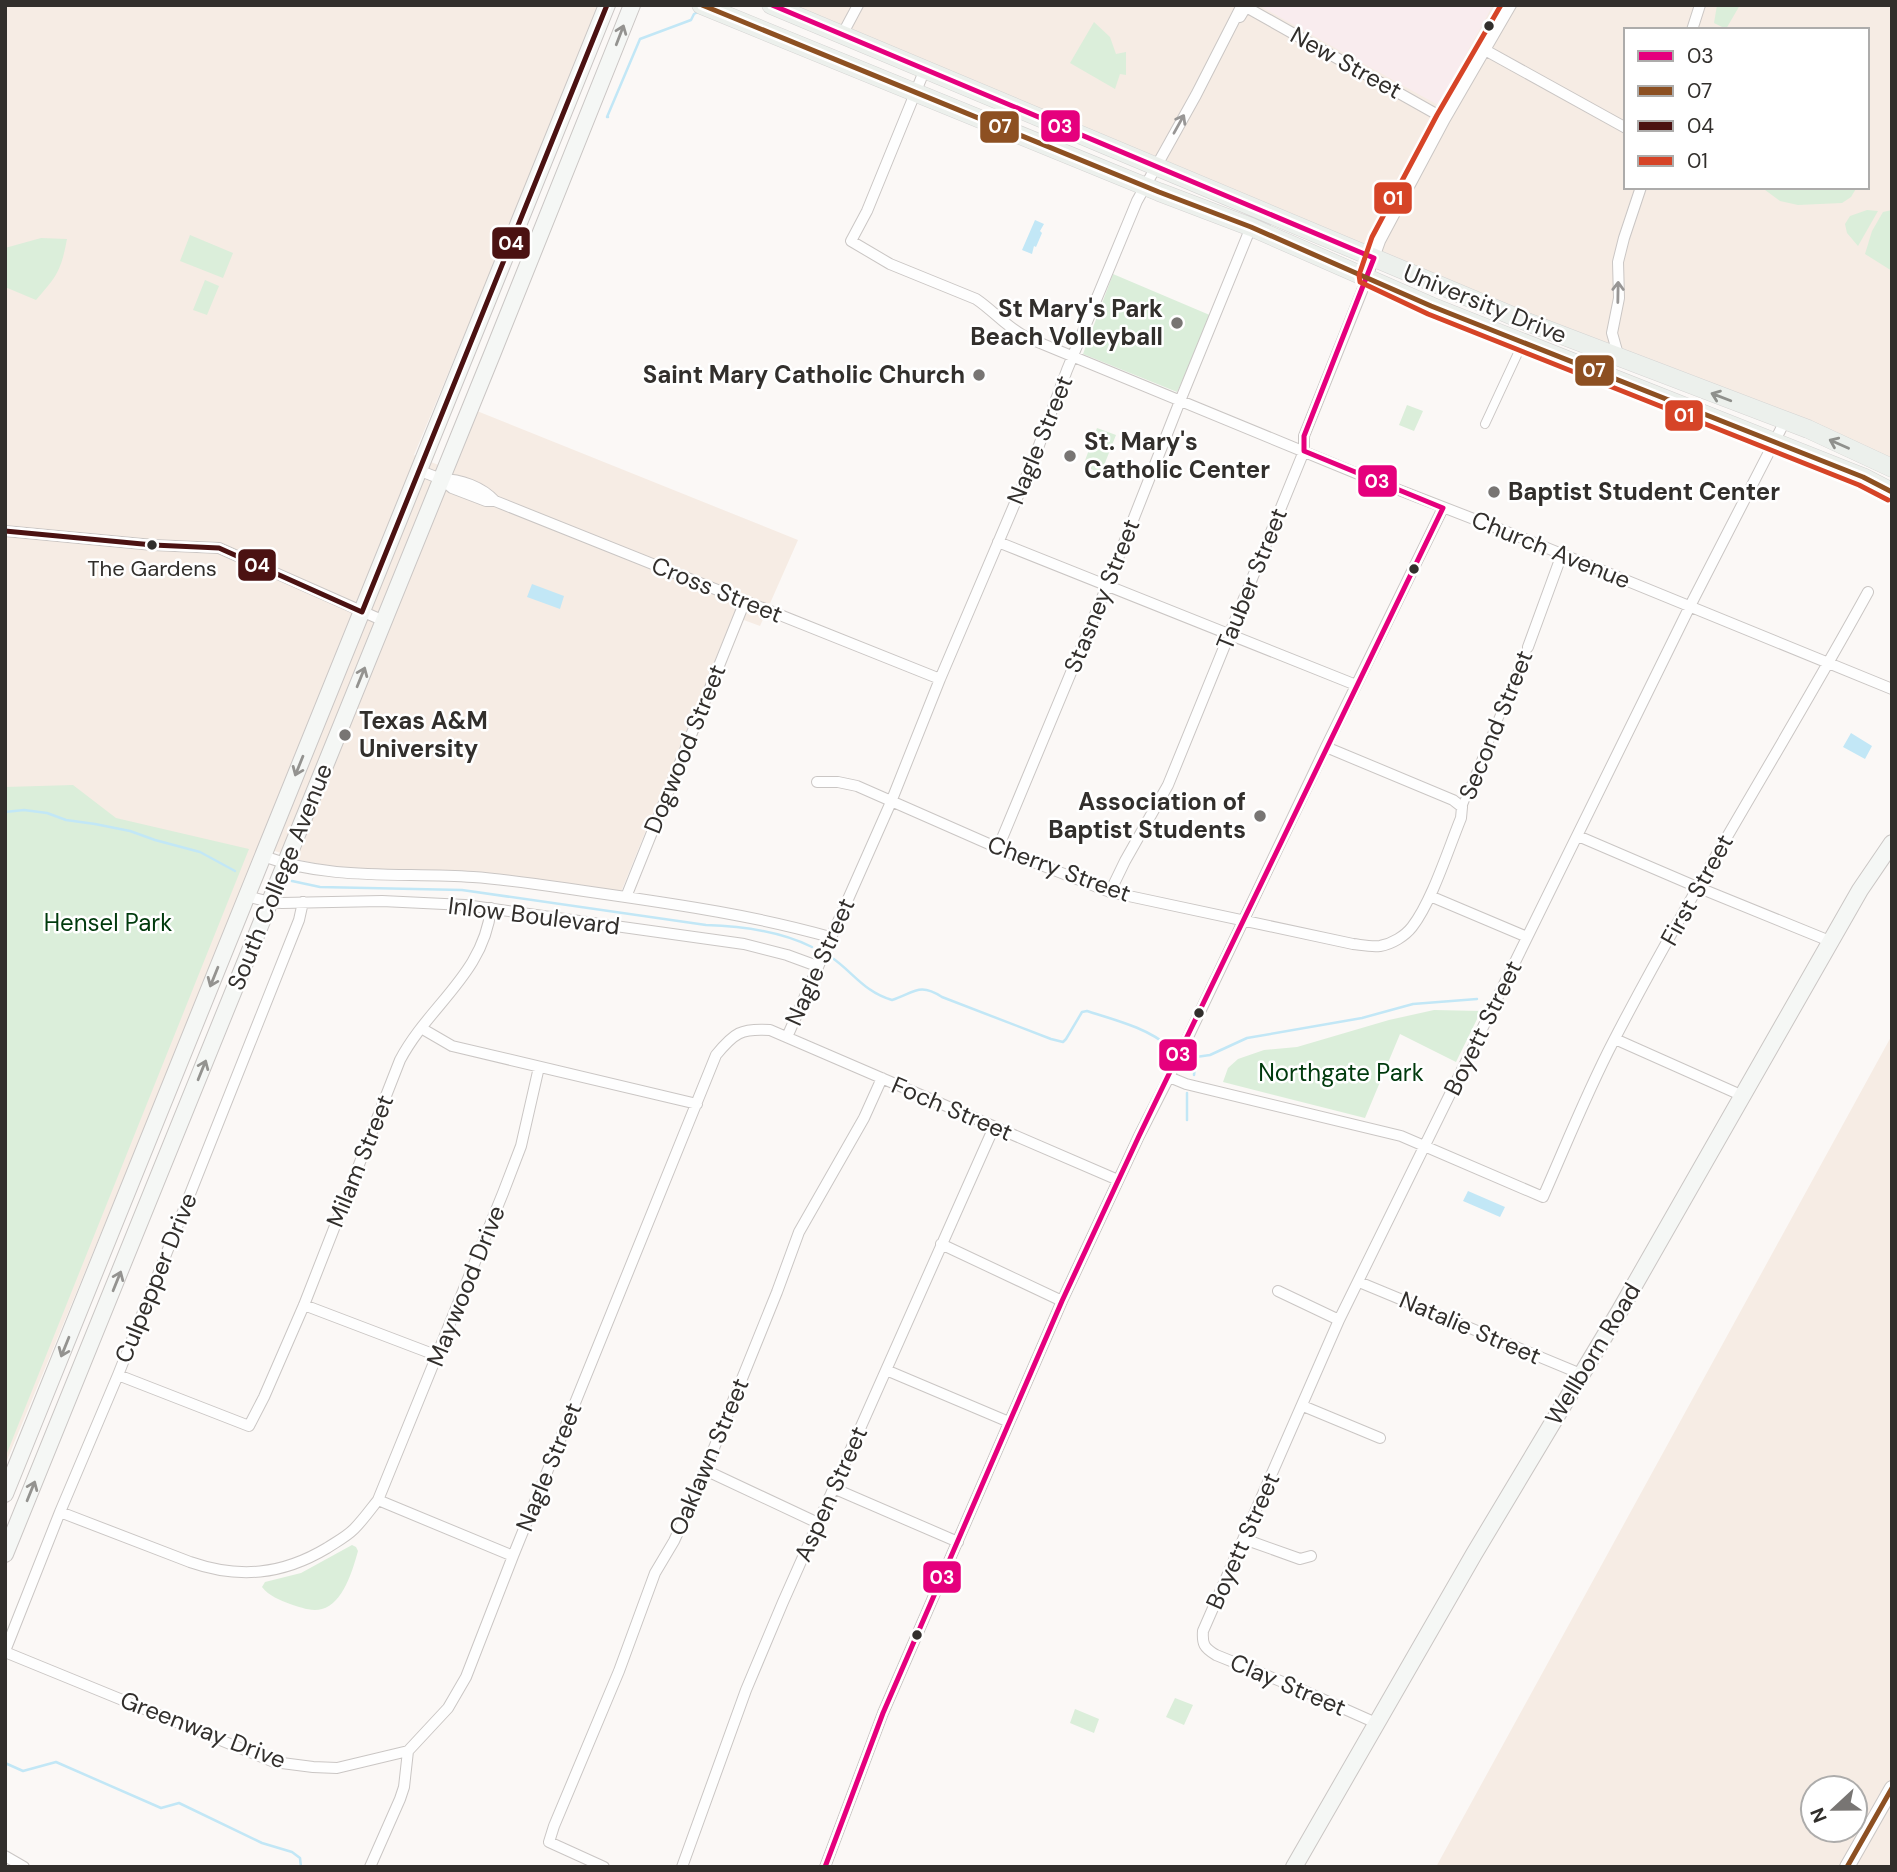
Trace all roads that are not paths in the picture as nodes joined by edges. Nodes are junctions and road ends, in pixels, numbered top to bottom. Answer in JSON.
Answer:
{"nodes":[{"id":1,"x":607,"y":5,"type":"edge"},
{"id":2,"x":632,"y":5,"type":"edge"},
{"id":3,"x":701,"y":5,"type":"edge"},
{"id":4,"x":771,"y":5,"type":"edge"},
{"id":5,"x":858,"y":5,"type":"edge"},
{"id":6,"x":1511,"y":5,"type":"edge"},
{"id":7,"x":1700,"y":5,"type":"edge"},
{"id":8,"x":1244,"y":6,"type":"edge"},
{"id":9,"x":1693,"y":28,"type":"edge"},
{"id":10,"x":842,"y":35,"type":"junction"},
{"id":11,"x":1485,"y":50,"type":"junction"},
{"id":12,"x":925,"y":69,"type":"junction"},
{"id":13,"x":915,"y":93,"type":"junction"},
{"id":14,"x":1445,"y":119,"type":"junction"},
{"id":15,"x":1624,"y":127,"type":"edge"},
{"id":16,"x":1156,"y":167,"type":"junction"},
{"id":17,"x":1146,"y":186,"type":"junction"},
{"id":18,"x":1640,"y":189,"type":"edge"},
{"id":19,"x":1251,"y":227,"type":"junction"},
{"id":20,"x":509,"y":246,"type":"junction"},
{"id":21,"x":532,"y":255,"type":"junction"},
{"id":22,"x":1374,"y":258,"type":"junction"},
{"id":23,"x":1367,"y":277,"type":"junction"},
{"id":24,"x":1518,"y":353,"type":"dead end"},
{"id":25,"x":1073,"y":357,"type":"junction"},
{"id":26,"x":1619,"y":358,"type":"junction"},
{"id":27,"x":1180,"y":401,"type":"junction"},
{"id":28,"x":1785,"y":421,"type":"junction"},
{"id":29,"x":1485,"y":424,"type":"dead end"},
{"id":30,"x":1775,"y":442,"type":"junction"},
{"id":31,"x":1304,"y":451,"type":"junction"},
{"id":32,"x":1892,"y":468,"type":"edge"},
{"id":33,"x":418,"y":470,"type":"junction"},
{"id":34,"x":441,"y":479,"type":"junction"},
{"id":35,"x":1892,"y":492,"type":"edge"},
{"id":36,"x":1443,"y":508,"type":"junction"},
{"id":37,"x":5,"y":531,"type":"edge"},
{"id":38,"x":998,"y":542,"type":"junction"},
{"id":39,"x":1562,"y":554,"type":"junction"},
{"id":40,"x":1107,"y":586,"type":"junction"},
{"id":41,"x":1868,"y":592,"type":"dead end"},
{"id":42,"x":745,"y":601,"type":"junction"},
{"id":43,"x":1690,"y":607,"type":"junction"},
{"id":44,"x":362,"y":612,"type":"junction"},
{"id":45,"x":384,"y":621,"type":"junction"},
{"id":46,"x":1229,"y":634,"type":"junction"},
{"id":47,"x":1528,"y":647,"type":"joint"},
{"id":48,"x":1829,"y":663,"type":"junction"},
{"id":49,"x":940,"y":679,"type":"junction"},
{"id":50,"x":1356,"y":685,"type":"junction"},
{"id":51,"x":1892,"y":689,"type":"edge"},
{"id":52,"x":311,"y":736,"type":"junction"},
{"id":53,"x":333,"y":744,"type":"junction"},
{"id":54,"x":1326,"y":747,"type":"junction"},
{"id":55,"x":817,"y":782,"type":"dead end"},
{"id":56,"x":891,"y":802,"type":"junction"},
{"id":57,"x":1462,"y":807,"type":"junction"},
{"id":58,"x":1578,"y":836,"type":"junction"},
{"id":59,"x":1892,"y":843,"type":"edge"},
{"id":60,"x":999,"y":848,"type":"junction"},
{"id":61,"x":262,"y":856,"type":"junction"},
{"id":62,"x":284,"y":864,"type":"junction"},
{"id":63,"x":1698,"y":887,"type":"junction"},
{"id":64,"x":1110,"y":892,"type":"junction"},
{"id":65,"x":246,"y":896,"type":"junction"},
{"id":66,"x":1430,"y":896,"type":"junction"},
{"id":67,"x":626,"y":897,"type":"junction"},
{"id":68,"x":270,"y":902,"type":"junction"},
{"id":69,"x":303,"y":902,"type":"junction"},
{"id":70,"x":491,"y":908,"type":"junction"},
{"id":71,"x":1243,"y":920,"type":"junction"},
{"id":72,"x":830,"y":937,"type":"junction"},
{"id":73,"x":1527,"y":937,"type":"junction"},
{"id":74,"x":1832,"y":942,"type":"junction"},
{"id":75,"x":817,"y":966,"type":"junction"},
{"id":76,"x":421,"y":1028,"type":"junction"},
{"id":77,"x":787,"y":1037,"type":"junction"},
{"id":78,"x":1615,"y":1040,"type":"junction"},
{"id":79,"x":539,"y":1068,"type":"junction"},
{"id":80,"x":1169,"y":1077,"type":"junction"},
{"id":81,"x":881,"y":1078,"type":"junction"},
{"id":82,"x":1743,"y":1096,"type":"junction"},
{"id":83,"x":697,"y":1104,"type":"junction"},
{"id":84,"x":994,"y":1127,"type":"junction"},
{"id":85,"x":1425,"y":1147,"type":"junction"},
{"id":86,"x":1118,"y":1180,"type":"junction"},
{"id":87,"x":127,"y":1193,"type":"junction"},
{"id":88,"x":149,"y":1202,"type":"junction"},
{"id":89,"x":942,"y":1244,"type":"junction"},
{"id":90,"x":1359,"y":1282,"type":"junction"},
{"id":91,"x":1278,"y":1290,"type":"dead end"},
{"id":92,"x":1062,"y":1301,"type":"junction"},
{"id":93,"x":304,"y":1305,"type":"junction"},
{"id":94,"x":1339,"y":1320,"type":"junction"},
{"id":95,"x":438,"y":1356,"type":"junction"},
{"id":96,"x":886,"y":1370,"type":"junction"},
{"id":97,"x":1581,"y":1374,"type":"junction"},
{"id":98,"x":118,"y":1375,"type":"junction"},
{"id":99,"x":1303,"y":1406,"type":"junction"},
{"id":100,"x":1009,"y":1422,"type":"junction"},
{"id":101,"x":1380,"y":1438,"type":"dead end"},
{"id":102,"x":705,"y":1471,"type":"junction"},
{"id":103,"x":833,"y":1488,"type":"junction"},
{"id":104,"x":5,"y":1494,"type":"edge"},
{"id":105,"x":378,"y":1500,"type":"junction"},
{"id":106,"x":61,"y":1512,"type":"junction"},
{"id":107,"x":818,"y":1523,"type":"junction"},
{"id":108,"x":1244,"y":1539,"type":"junction"},
{"id":109,"x":958,"y":1542,"type":"junction"},
{"id":110,"x":5,"y":1554,"type":"edge"},
{"id":111,"x":513,"y":1556,"type":"junction"},
{"id":112,"x":1311,"y":1556,"type":"dead end"},
{"id":113,"x":1202,"y":1643,"type":"joint"},
{"id":114,"x":5,"y":1651,"type":"edge"},
{"id":115,"x":1376,"y":1723,"type":"junction"},
{"id":116,"x":408,"y":1751,"type":"junction"},
{"id":117,"x":1892,"y":1788,"type":"edge"},
{"id":118,"x":5,"y":1856,"type":"edge"},
{"id":119,"x":24,"y":1867,"type":"edge"},
{"id":120,"x":370,"y":1867,"type":"edge"},
{"id":121,"x":604,"y":1867,"type":"edge"},
{"id":122,"x":682,"y":1867,"type":"edge"},
{"id":123,"x":825,"y":1867,"type":"edge"},
{"id":124,"x":1294,"y":1867,"type":"edge"},
{"id":125,"x":1847,"y":1867,"type":"edge"}],
"edges":[{"from":1,"to":20,"type":"main road","name":"South College Avenue"},
{"from":21,"to":2,"type":"main road","name":"South College Avenue","one_way":true},
{"from":3,"to":13,"type":"main road","name":"University Drive"},
{"from":4,"to":10,"type":"main road","name":"University Drive"},
{"from":5,"to":10,"type":"street"},
{"from":6,"to":11,"type":"street","name":"Tauber Street"},
{"from":7,"to":9,"type":"street"},
{"from":8,"to":14,"type":"street","name":"New Street"},
{"from":16,"to":8,"type":"street","name":"Nagle Street","one_way":true},
{"from":10,"to":12,"type":"main road","name":"University Drive"},
{"from":11,"to":14,"type":"street","name":"Tauber Street"},
{"from":11,"to":15,"type":"street"},
{"from":12,"to":13,"type":"street","name":"Church Avenue"},
{"from":12,"to":16,"type":"main road","name":"University Drive"},
{"from":13,"to":17,"type":"main road","name":"University Drive"},
{"from":13,"to":25,"type":"street","name":"Church Avenue"},
{"from":14,"to":22,"type":"street","name":"Tauber Street"},
{"from":16,"to":17,"type":"street","name":"Nagle Street"},
{"from":16,"to":22,"type":"main road","name":"University Drive"},
{"from":17,"to":19,"type":"main road","name":"University Drive"},
{"from":17,"to":25,"type":"street","name":"Nagle Street"},
{"from":26,"to":18,"type":"street","one_way":true},
{"from":19,"to":23,"type":"main road","name":"University Drive"},
{"from":19,"to":27,"type":"street","name":"Stasney Street"},
{"from":20,"to":21,"type":"main road"},
{"from":20,"to":33,"type":"main road","name":"South College Avenue"},
{"from":21,"to":34,"type":"main road","name":"South College Avenue"},
{"from":22,"to":23,"type":"street","name":"Tauber Street"},
{"from":22,"to":26,"type":"main road","name":"University Drive"},
{"from":23,"to":30,"type":"main road","name":"University Drive"},
{"from":23,"to":31,"type":"street","name":"Tauber Street"},
{"from":24,"to":29,"type":"street"},
{"from":25,"to":27,"type":"street","name":"Church Avenue"},
{"from":25,"to":38,"type":"street","name":"Nagle Street"},
{"from":28,"to":26,"type":"main road","name":"University Drive","one_way":true},
{"from":27,"to":31,"type":"street","name":"Church Avenue"},
{"from":27,"to":40,"type":"street","name":"Stasney Street"},
{"from":28,"to":30,"type":"street","name":"Boyett Street"},
{"from":32,"to":28,"type":"main road","name":"University Drive","one_way":true},
{"from":30,"to":35,"type":"main road","name":"University Drive"},
{"from":30,"to":43,"type":"street","name":"Boyett Street"},
{"from":31,"to":36,"type":"street","name":"Church Avenue"},
{"from":31,"to":46,"type":"street","name":"Tauber Street"},
{"from":33,"to":34,"type":"street","name":"Cross Street"},
{"from":33,"to":44,"type":"main road","name":"South College Avenue"},
{"from":34,"to":42,"type":"street","name":"Cross Street"},
{"from":34,"to":45,"type":"main road","name":"South College Avenue"},
{"from":36,"to":39,"type":"street","name":"Church Avenue"},
{"from":36,"to":50,"type":"street"},
{"from":37,"to":44,"type":"street"},
{"from":38,"to":40,"type":"street"},
{"from":38,"to":49,"type":"street","name":"Nagle Street"},
{"from":39,"to":43,"type":"street","name":"Church Avenue"},
{"from":39,"to":47,"type":"street","name":"Second Street"},
{"from":40,"to":46,"type":"street"},
{"from":40,"to":60,"type":"street","name":"Stasney Street"},
{"from":41,"to":48,"type":"street","name":"First Street"},
{"from":42,"to":49,"type":"street","name":"Cross Street"},
{"from":42,"to":67,"type":"street","name":"Dogwood Street"},
{"from":43,"to":48,"type":"street","name":"Church Avenue"},
{"from":43,"to":58,"type":"street","name":"Boyett Street"},
{"from":44,"to":45,"type":"street"},
{"from":44,"to":52,"type":"main road","name":"South College Avenue"},
{"from":53,"to":45,"type":"main road","name":"South College Avenue","one_way":true},
{"from":46,"to":50,"type":"street"},
{"from":46,"to":64,"type":"street","name":"Tauber Street"},
{"from":47,"to":57,"type":"street","name":"Second Street"},
{"from":48,"to":51,"type":"street","name":"Church Avenue"},
{"from":48,"to":63,"type":"street","name":"First Street"},
{"from":49,"to":56,"type":"street","name":"Nagle Street"},
{"from":50,"to":54,"type":"street"},
{"from":52,"to":53,"type":"main road"},
{"from":52,"to":61,"type":"main road","name":"South College Avenue","one_way":true},
{"from":53,"to":62,"type":"main road","name":"South College Avenue"},
{"from":54,"to":57,"type":"street"},
{"from":54,"to":71,"type":"street"},
{"from":55,"to":56,"type":"street","name":"Cherry Street"},
{"from":56,"to":60,"type":"street","name":"Cherry Street"},
{"from":56,"to":72,"type":"street","name":"Nagle Street"},
{"from":57,"to":66,"type":"street","name":"Second Street"},
{"from":58,"to":63,"type":"street"},
{"from":58,"to":73,"type":"street","name":"Boyett Street"},
{"from":59,"to":74,"type":"main road","name":"Wellborn Road"},
{"from":60,"to":64,"type":"street","name":"Cherry Street"},
{"from":61,"to":62,"type":"street","name":"Inlow Boulevard"},
{"from":61,"to":65,"type":"main road","name":"South College Avenue"},
{"from":62,"to":67,"type":"street","name":"Inlow Boulevard"},
{"from":62,"to":68,"type":"main road","name":"South College Avenue"},
{"from":63,"to":74,"type":"street"},
{"from":63,"to":78,"type":"street","name":"First Street"},
{"from":64,"to":71,"type":"street","name":"Cherry Street"},
{"from":65,"to":68,"type":"street","name":"Inlow Boulevard"},
{"from":65,"to":87,"type":"main road","name":"South College Avenue","one_way":true},
{"from":66,"to":71,"type":"street","name":"Cherry Street"},
{"from":66,"to":73,"type":"street"},
{"from":67,"to":72,"type":"street","name":"Inlow Boulevard"},
{"from":68,"to":69,"type":"street","name":"Inlow Boulevard"},
{"from":88,"to":68,"type":"main road","name":"South College Avenue","one_way":true},
{"from":69,"to":70,"type":"street","name":"Inlow Boulevard"},
{"from":69,"to":98,"type":"street","name":"Culpepper Drive"},
{"from":70,"to":75,"type":"street","name":"Inlow Boulevard"},
{"from":70,"to":76,"type":"street","name":"Milam Street"},
{"from":71,"to":80,"type":"street"},
{"from":72,"to":75,"type":"street","name":"Nagle Street"},
{"from":73,"to":85,"type":"street","name":"Boyett Street"},
{"from":74,"to":82,"type":"main road","name":"Wellborn Road"},
{"from":75,"to":77,"type":"street","name":"Nagle Street"},
{"from":76,"to":79,"type":"street"},
{"from":76,"to":93,"type":"street","name":"Milam Street"},
{"from":77,"to":81,"type":"street","name":"Foch Street"},
{"from":77,"to":83,"type":"street","name":"Nagle Street"},
{"from":78,"to":82,"type":"street"},
{"from":78,"to":85,"type":"street","name":"First Street"},
{"from":79,"to":83,"type":"street"},
{"from":79,"to":95,"type":"street","name":"Maywood Drive"},
{"from":80,"to":85,"type":"street"},
{"from":80,"to":86,"type":"street"},
{"from":81,"to":84,"type":"street","name":"Foch Street"},
{"from":81,"to":102,"type":"street","name":"Oaklawn Street"},
{"from":82,"to":97,"type":"main road","name":"Wellborn Road"},
{"from":83,"to":111,"type":"street","name":"Nagle Street"},
{"from":84,"to":86,"type":"street","name":"Foch Street"},
{"from":84,"to":89,"type":"street","name":"Aspen Street"},
{"from":85,"to":90,"type":"street","name":"Boyett Street"},
{"from":86,"to":92,"type":"street"},
{"from":87,"to":88,"type":"main road"},
{"from":87,"to":104,"type":"main road","name":"South College Avenue","one_way":true},
{"from":110,"to":88,"type":"main road","name":"South College Avenue","one_way":true},
{"from":89,"to":92,"type":"street"},
{"from":89,"to":96,"type":"street","name":"Aspen Street"},
{"from":90,"to":94,"type":"street","name":"Boyett Street"},
{"from":90,"to":97,"type":"street","name":"Natalie Street"},
{"from":91,"to":94,"type":"street"},
{"from":92,"to":100,"type":"street"},
{"from":93,"to":95,"type":"street"},
{"from":93,"to":98,"type":"street","name":"Milam Street"},
{"from":94,"to":99,"type":"street","name":"Boyett Street"},
{"from":95,"to":105,"type":"street","name":"Maywood Drive"},
{"from":96,"to":100,"type":"street"},
{"from":96,"to":103,"type":"street","name":"Aspen Street"},
{"from":97,"to":115,"type":"main road","name":"Wellborn Road"},
{"from":98,"to":106,"type":"street","name":"Culpepper Drive"},
{"from":99,"to":101,"type":"street"},
{"from":99,"to":108,"type":"street","name":"Boyett Street"},
{"from":100,"to":109,"type":"street"},
{"from":102,"to":107,"type":"street"},
{"from":102,"to":121,"type":"street","name":"Oaklawn Street"},
{"from":103,"to":107,"type":"street","name":"Aspen Street"},
{"from":103,"to":109,"type":"street"},
{"from":105,"to":106,"type":"street","name":"Maywood Drive"},
{"from":105,"to":111,"type":"street"},
{"from":106,"to":114,"type":"street","name":"Culpepper Drive"},
{"from":107,"to":122,"type":"street","name":"Aspen Street"},
{"from":108,"to":112,"type":"street"},
{"from":108,"to":113,"type":"street","name":"Boyett Street"},
{"from":109,"to":123,"type":"street"},
{"from":111,"to":116,"type":"street","name":"Nagle Street"},
{"from":113,"to":115,"type":"street","name":"Clay Street"},
{"from":114,"to":116,"type":"street","name":"Greenway Drive"},
{"from":115,"to":124,"type":"main road","name":"Wellborn Road"},
{"from":116,"to":120,"type":"street"},
{"from":117,"to":125,"type":"street"},
{"from":118,"to":119,"type":"street"}]}
